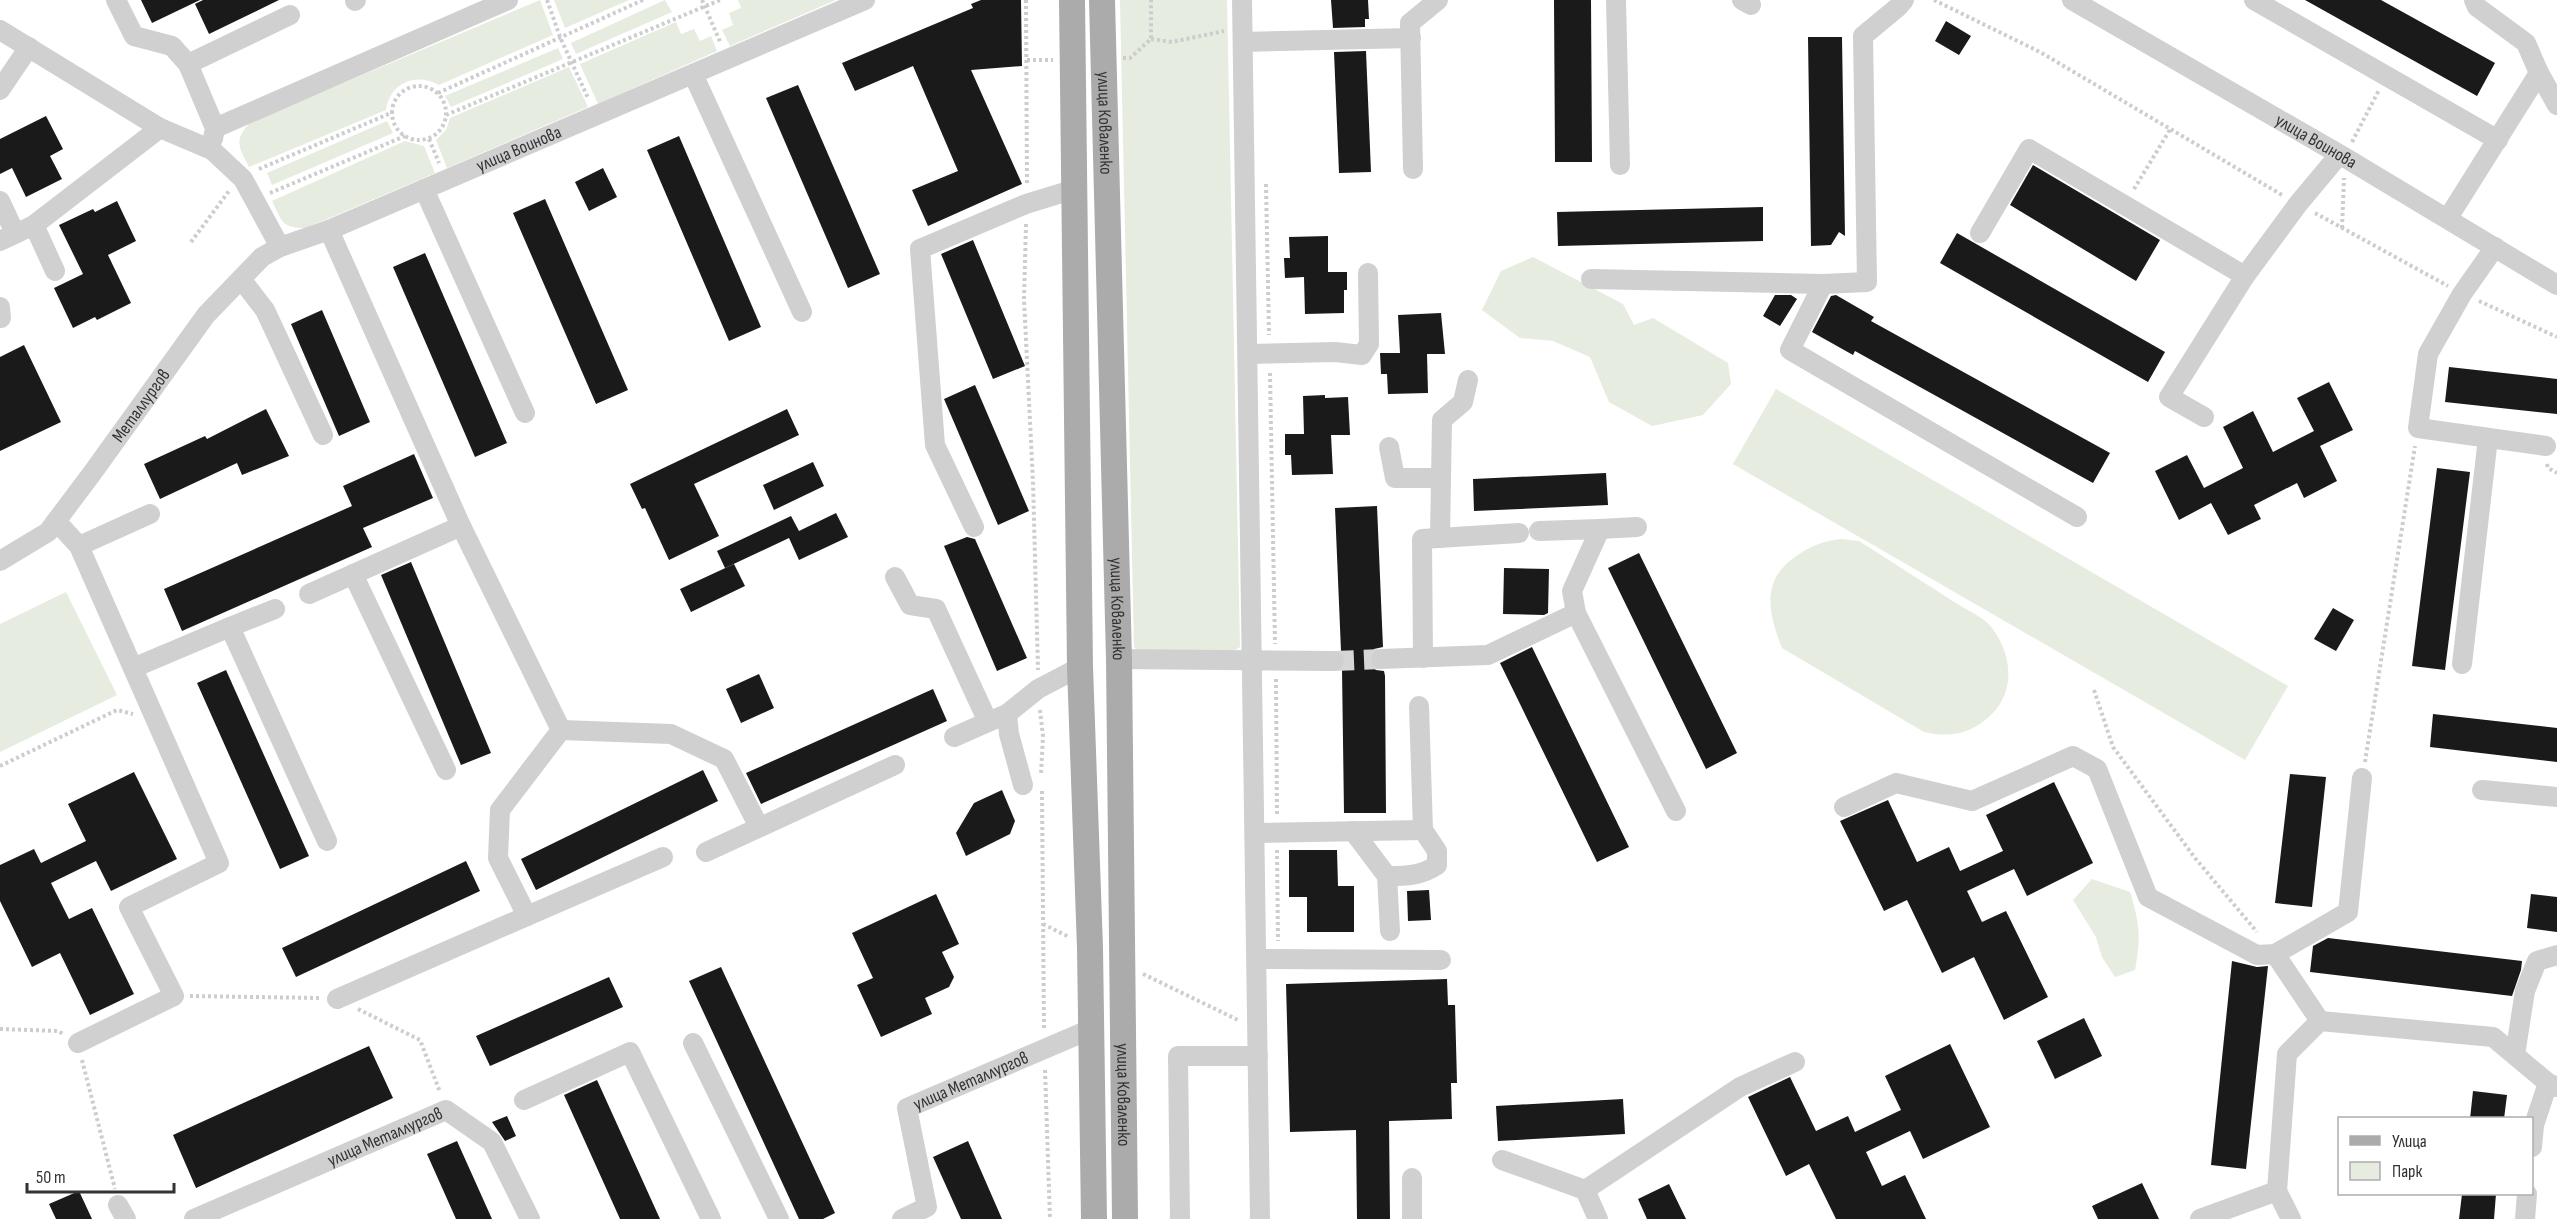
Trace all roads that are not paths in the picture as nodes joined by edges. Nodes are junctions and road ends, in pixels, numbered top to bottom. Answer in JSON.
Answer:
{"nodes":[{"id":1,"x":116,"y":0,"type":"edge"},
{"id":2,"x":508,"y":0,"type":"edge"},
{"id":3,"x":865,"y":0,"type":"edge"},
{"id":4,"x":1072,"y":0,"type":"edge"},
{"id":5,"x":1102,"y":0,"type":"edge"},
{"id":6,"x":1242,"y":0,"type":"edge"},
{"id":7,"x":1438,"y":0,"type":"edge"},
{"id":8,"x":1616,"y":0,"type":"edge"},
{"id":9,"x":1904,"y":0,"type":"edge"},
{"id":10,"x":2072,"y":0,"type":"edge"},
{"id":11,"x":2254,"y":0,"type":"edge"},
{"id":12,"x":2474,"y":0,"type":"edge"},
{"id":13,"x":290,"y":15,"type":"dead end"},
{"id":14,"x":0,"y":30,"type":"edge"},
{"id":15,"x":1242,"y":35,"type":"junction"},
{"id":16,"x":1411,"y":38,"type":"junction"},
{"id":17,"x":29,"y":47,"type":"junction"},
{"id":18,"x":188,"y":64,"type":"junction"},
{"id":19,"x":2539,"y":72,"type":"junction"},
{"id":20,"x":693,"y":74,"type":"junction"},
{"id":21,"x":0,"y":90,"type":"edge"},
{"id":22,"x":2557,"y":105,"type":"edge"},
{"id":23,"x":160,"y":128,"type":"junction"},
{"id":24,"x":215,"y":128,"type":"junction"},
{"id":25,"x":2498,"y":140,"type":"junction"},
{"id":26,"x":212,"y":150,"type":"junction"},
{"id":27,"x":2339,"y":155,"type":"junction"},
{"id":28,"x":1620,"y":165,"type":"dead end"},
{"id":29,"x":1413,"y":169,"type":"dead end"},
{"id":30,"x":424,"y":189,"type":"junction"},
{"id":31,"x":1076,"y":189,"type":"junction"},
{"id":32,"x":1105,"y":190,"type":"junction"},
{"id":33,"x":0,"y":201,"type":"edge"},
{"id":34,"x":2448,"y":218,"type":"junction"},
{"id":35,"x":34,"y":225,"type":"junction"},
{"id":36,"x":329,"y":230,"type":"junction"},
{"id":37,"x":1980,"y":233,"type":"dead end"},
{"id":38,"x":8,"y":237,"type":"edge"},
{"id":39,"x":280,"y":247,"type":"junction"},
{"id":40,"x":2495,"y":247,"type":"junction"},
{"id":41,"x":55,"y":271,"type":"dead end"},
{"id":42,"x":1368,"y":273,"type":"dead end"},
{"id":43,"x":2245,"y":276,"type":"junction"},
{"id":44,"x":241,"y":279,"type":"junction"},
{"id":45,"x":1591,"y":279,"type":"dead end"},
{"id":46,"x":1823,"y":284,"type":"junction"},
{"id":47,"x":2557,"y":285,"type":"edge"},
{"id":48,"x":802,"y":312,"type":"dead end"},
{"id":49,"x":1248,"y":354,"type":"junction"},
{"id":50,"x":1468,"y":380,"type":"dead end"},
{"id":51,"x":525,"y":413,"type":"dead end"},
{"id":52,"x":2204,"y":417,"type":"dead end"},
{"id":53,"x":322,"y":435,"type":"dead end"},
{"id":54,"x":2488,"y":438,"type":"junction"},
{"id":55,"x":2546,"y":446,"type":"dead end"},
{"id":56,"x":1389,"y":447,"type":"dead end"},
{"id":57,"x":1441,"y":478,"type":"junction"},
{"id":58,"x":150,"y":514,"type":"dead end"},
{"id":59,"x":2077,"y":517,"type":"dead end"},
{"id":60,"x":56,"y":521,"type":"junction"},
{"id":61,"x":461,"y":526,"type":"junction"},
{"id":62,"x":974,"y":527,"type":"dead end"},
{"id":63,"x":1637,"y":527,"type":"dead end"},
{"id":64,"x":1600,"y":529,"type":"junction"},
{"id":65,"x":1440,"y":538,"type":"junction"},
{"id":66,"x":79,"y":546,"type":"junction"},
{"id":67,"x":0,"y":561,"type":"edge"},
{"id":68,"x":353,"y":574,"type":"junction"},
{"id":69,"x":895,"y":577,"type":"dead end"},
{"id":70,"x":309,"y":594,"type":"dead end"},
{"id":71,"x":275,"y":609,"type":"dead end"},
{"id":72,"x":1576,"y":613,"type":"junction"},
{"id":73,"x":230,"y":627,"type":"junction"},
{"id":74,"x":1423,"y":658,"type":"junction"},
{"id":75,"x":1119,"y":659,"type":"junction"},
{"id":76,"x":1253,"y":659,"type":"junction"},
{"id":77,"x":1382,"y":659,"type":"tunnel mouth"},
{"id":78,"x":1334,"y":661,"type":"tunnel mouth"},
{"id":79,"x":2463,"y":664,"type":"dead end"},
{"id":80,"x":1080,"y":667,"type":"junction"},
{"id":81,"x":134,"y":668,"type":"junction"},
{"id":82,"x":1419,"y":706,"type":"dead end"},
{"id":83,"x":1007,"y":714,"type":"junction"},
{"id":84,"x":988,"y":722,"type":"junction"},
{"id":85,"x":561,"y":730,"type":"junction"},
{"id":86,"x":954,"y":737,"type":"dead end"},
{"id":87,"x":895,"y":765,"type":"dead end"},
{"id":88,"x":446,"y":770,"type":"dead end"},
{"id":89,"x":2362,"y":778,"type":"road end"},
{"id":90,"x":1023,"y":785,"type":"dead end"},
{"id":91,"x":2482,"y":790,"type":"dead end"},
{"id":92,"x":2557,"y":797,"type":"edge"},
{"id":93,"x":1844,"y":807,"type":"dead end"},
{"id":94,"x":1676,"y":811,"type":"dead end"},
{"id":95,"x":759,"y":827,"type":"junction"},
{"id":96,"x":1423,"y":830,"type":"junction"},
{"id":97,"x":1353,"y":831,"type":"junction"},
{"id":98,"x":1255,"y":833,"type":"junction"},
{"id":99,"x":327,"y":841,"type":"dead end"},
{"id":100,"x":706,"y":852,"type":"dead end"},
{"id":101,"x":663,"y":857,"type":"dead end"},
{"id":102,"x":1386,"y":876,"type":"junction"},
{"id":103,"x":527,"y":916,"type":"junction"},
{"id":104,"x":1390,"y":931,"type":"dead end"},
{"id":105,"x":2275,"y":954,"type":"junction"},
{"id":106,"x":2557,"y":955,"type":"edge"},
{"id":107,"x":1257,"y":959,"type":"junction"},
{"id":108,"x":1441,"y":960,"type":"dead end"},
{"id":109,"x":337,"y":999,"type":"road end"},
{"id":110,"x":2320,"y":1021,"type":"junction"},
{"id":111,"x":1091,"y":1029,"type":"junction"},
{"id":112,"x":1123,"y":1029,"type":"junction"},
{"id":113,"x":78,"y":1043,"type":"road end"},
{"id":114,"x":693,"y":1043,"type":"dead end"},
{"id":115,"x":2515,"y":1055,"type":"junction"},
{"id":116,"x":1258,"y":1056,"type":"junction"},
{"id":117,"x":1795,"y":1062,"type":"dead end"},
{"id":118,"x":2553,"y":1085,"type":"edge"},
{"id":119,"x":524,"y":1100,"type":"dead end"},
{"id":120,"x":2533,"y":1136,"type":"edge"},
{"id":121,"x":1502,"y":1160,"type":"dead end"},
{"id":122,"x":1412,"y":1178,"type":"dead end"},
{"id":123,"x":1585,"y":1190,"type":"junction"},
{"id":124,"x":2277,"y":1191,"type":"junction"},
{"id":125,"x":2527,"y":1195,"type":"edge"},
{"id":126,"x":926,"y":1213,"type":"edge"},
{"id":127,"x":194,"y":1219,"type":"edge"},
{"id":128,"x":530,"y":1219,"type":"edge"},
{"id":129,"x":711,"y":1219,"type":"edge"},
{"id":130,"x":779,"y":1219,"type":"edge"},
{"id":131,"x":902,"y":1219,"type":"edge"},
{"id":132,"x":1094,"y":1219,"type":"edge"},
{"id":133,"x":1125,"y":1219,"type":"edge"},
{"id":134,"x":1180,"y":1219,"type":"edge"},
{"id":135,"x":1260,"y":1219,"type":"edge"},
{"id":136,"x":1412,"y":1219,"type":"edge"},
{"id":137,"x":1598,"y":1219,"type":"edge"},
{"id":138,"x":2200,"y":1219,"type":"edge"},
{"id":139,"x":2291,"y":1219,"type":"edge"},
{"id":140,"x":2525,"y":1219,"type":"edge"}],
"edges":[{"from":1,"to":18,"type":"street"},
{"from":2,"to":24,"type":"street"},
{"from":3,"to":20,"type":"street","name":"улица Воинова"},
{"from":4,"to":31,"type":"main road","name":"улица Коваленко"},
{"from":5,"to":32,"type":"main road","name":"улица Коваленко"},
{"from":6,"to":15,"type":"street"},
{"from":7,"to":16,"type":"street"},
{"from":8,"to":28,"type":"street"},
{"from":9,"to":46,"type":"street"},
{"from":10,"to":27,"type":"street","name":"улица Воинова"},
{"from":11,"to":25,"type":"street"},
{"from":12,"to":19,"type":"street"},
{"from":13,"to":18,"type":"street"},
{"from":14,"to":17,"type":"street"},
{"from":15,"to":16,"type":"street"},
{"from":15,"to":49,"type":"street"},
{"from":16,"to":29,"type":"street"},
{"from":17,"to":21,"type":"street"},
{"from":17,"to":23,"type":"street"},
{"from":18,"to":24,"type":"street"},
{"from":19,"to":22,"type":"street"},
{"from":19,"to":25,"type":"street"},
{"from":20,"to":30,"type":"street","name":"улица Воинова"},
{"from":20,"to":48,"type":"street"},
{"from":23,"to":26,"type":"street"},
{"from":23,"to":35,"type":"street"},
{"from":24,"to":26,"type":"street"},
{"from":25,"to":34,"type":"street"},
{"from":26,"to":39,"type":"street"},
{"from":27,"to":34,"type":"street","name":"улица Воинова"},
{"from":27,"to":43,"type":"street"},
{"from":30,"to":36,"type":"street","name":"улица Воинова"},
{"from":30,"to":51,"type":"street"},
{"from":31,"to":32,"type":"main road"},
{"from":31,"to":62,"type":"street"},
{"from":31,"to":80,"type":"main road","name":"улица Коваленко"},
{"from":32,"to":75,"type":"main road","name":"улица Коваленко"},
{"from":33,"to":38,"type":"street"},
{"from":34,"to":40,"type":"street","name":"улица Воинова"},
{"from":35,"to":38,"type":"street"},
{"from":35,"to":41,"type":"street"},
{"from":36,"to":39,"type":"street","name":"улица Воинова"},
{"from":36,"to":61,"type":"street"},
{"from":37,"to":43,"type":"street"},
{"from":39,"to":44,"type":"street","name":"Металлургов"},
{"from":40,"to":47,"type":"street","name":"улица Воинова"},
{"from":40,"to":54,"type":"street"},
{"from":42,"to":49,"type":"street"},
{"from":43,"to":52,"type":"street"},
{"from":44,"to":53,"type":"street"},
{"from":44,"to":60,"type":"street","name":"Металлургов"},
{"from":45,"to":46,"type":"street"},
{"from":46,"to":59,"type":"street"},
{"from":49,"to":76,"type":"street"},
{"from":50,"to":57,"type":"street"},
{"from":54,"to":55,"type":"street"},
{"from":54,"to":79,"type":"street"},
{"from":56,"to":57,"type":"street"},
{"from":57,"to":65,"type":"street"},
{"from":58,"to":66,"type":"street"},
{"from":60,"to":66,"type":"street"},
{"from":60,"to":67,"type":"street","name":"Металлургов"},
{"from":61,"to":68,"type":"street"},
{"from":61,"to":85,"type":"street"},
{"from":63,"to":64,"type":"street"},
{"from":64,"to":65,"type":"street"},
{"from":64,"to":72,"type":"street"},
{"from":65,"to":74,"type":"street"},
{"from":66,"to":81,"type":"street"},
{"from":68,"to":70,"type":"street"},
{"from":68,"to":88,"type":"street"},
{"from":69,"to":84,"type":"street"},
{"from":71,"to":73,"type":"street"},
{"from":72,"to":74,"type":"street"},
{"from":72,"to":94,"type":"street"},
{"from":73,"to":81,"type":"street"},
{"from":73,"to":99,"type":"street"},
{"from":74,"to":77,"type":"street"},
{"from":75,"to":76,"type":"street"},
{"from":75,"to":80,"type":"main road"},
{"from":75,"to":112,"type":"main road","name":"улица Коваленко"},
{"from":76,"to":78,"type":"street"},
{"from":76,"to":98,"type":"street"},
{"from":80,"to":83,"type":"street"},
{"from":80,"to":111,"type":"main road","name":"улица Коваленко"},
{"from":81,"to":113,"type":"street"},
{"from":82,"to":96,"type":"street"},
{"from":83,"to":84,"type":"street"},
{"from":83,"to":90,"type":"street"},
{"from":84,"to":86,"type":"street"},
{"from":85,"to":95,"type":"street"},
{"from":85,"to":103,"type":"street"},
{"from":87,"to":95,"type":"street"},
{"from":89,"to":105,"type":"street"},
{"from":91,"to":92,"type":"street"},
{"from":93,"to":105,"type":"street"},
{"from":95,"to":100,"type":"street"},
{"from":96,"to":97,"type":"street"},
{"from":96,"to":102,"type":"street"},
{"from":97,"to":98,"type":"street"},
{"from":97,"to":102,"type":"street"},
{"from":98,"to":107,"type":"street"},
{"from":101,"to":103,"type":"street"},
{"from":102,"to":104,"type":"street"},
{"from":103,"to":109,"type":"street"},
{"from":105,"to":110,"type":"street"},
{"from":106,"to":115,"type":"street"},
{"from":107,"to":108,"type":"street"},
{"from":107,"to":116,"type":"street"},
{"from":110,"to":115,"type":"street"},
{"from":110,"to":124,"type":"street"},
{"from":111,"to":112,"type":"main road","name":"улица Металлургов"},
{"from":111,"to":126,"type":"street","name":"улица Металлургов"},
{"from":111,"to":132,"type":"main road","name":"улица Коваленко"},
{"from":112,"to":133,"type":"main road","name":"улица Коваленко"},
{"from":114,"to":130,"type":"street"},
{"from":115,"to":118,"type":"street"},
{"from":116,"to":134,"type":"street"},
{"from":116,"to":135,"type":"street"},
{"from":117,"to":123,"type":"street"},
{"from":118,"to":120,"type":"street"},
{"from":119,"to":129,"type":"street"},
{"from":121,"to":123,"type":"street"},
{"from":122,"to":136,"type":"street"},
{"from":123,"to":137,"type":"street"},
{"from":124,"to":138,"type":"street"},
{"from":124,"to":139,"type":"street"},
{"from":125,"to":140,"type":"street"},
{"from":126,"to":131,"type":"street","name":"улица Металлургов"},
{"from":127,"to":128,"type":"street","name":"улица Металлургов"}]}
